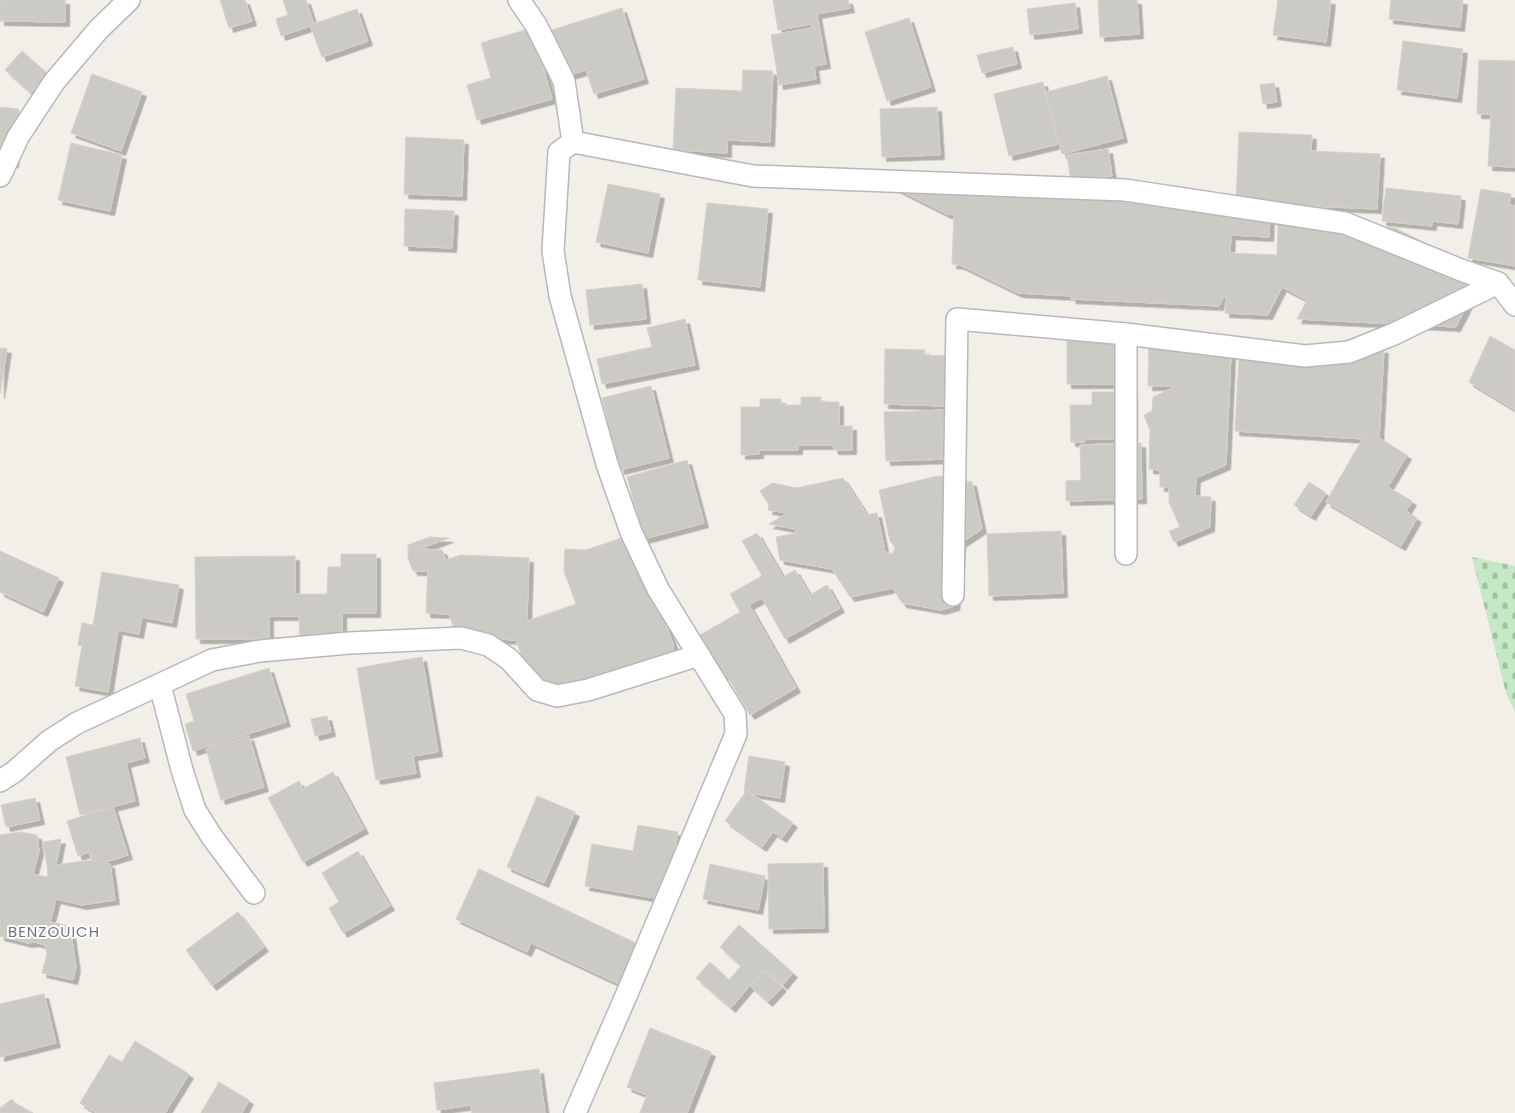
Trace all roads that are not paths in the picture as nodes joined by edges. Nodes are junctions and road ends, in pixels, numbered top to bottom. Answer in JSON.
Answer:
{"nodes":[{"id":1,"x":129,"y":0,"type":"edge"},
{"id":2,"x":520,"y":0,"type":"edge"},
{"id":3,"x":573,"y":142,"type":"junction"},
{"id":4,"x":0,"y":176,"type":"edge"},
{"id":5,"x":1498,"y":284,"type":"junction"},
{"id":6,"x":1515,"y":305,"type":"edge"},
{"id":7,"x":1126,"y":334,"type":"junction"},
{"id":8,"x":1126,"y":554,"type":"dead end"},
{"id":9,"x":953,"y":595,"type":"dead end"},
{"id":10,"x":699,"y":655,"type":"junction"},
{"id":11,"x":160,"y":685,"type":"junction"},
{"id":12,"x":0,"y":781,"type":"edge"},
{"id":13,"x":254,"y":893,"type":"dead end"},
{"id":14,"x":575,"y":1113,"type":"edge"}],
"edges":[{"from":1,"to":4,"type":"street"},
{"from":2,"to":3,"type":"street"},
{"from":3,"to":5,"type":"street"},
{"from":3,"to":10,"type":"street"},
{"from":5,"to":6,"type":"street"},
{"from":5,"to":7,"type":"street"},
{"from":7,"to":8,"type":"street"},
{"from":7,"to":9,"type":"street"},
{"from":10,"to":11,"type":"street"},
{"from":10,"to":14,"type":"street"},
{"from":11,"to":12,"type":"street"},
{"from":11,"to":13,"type":"street"}]}
